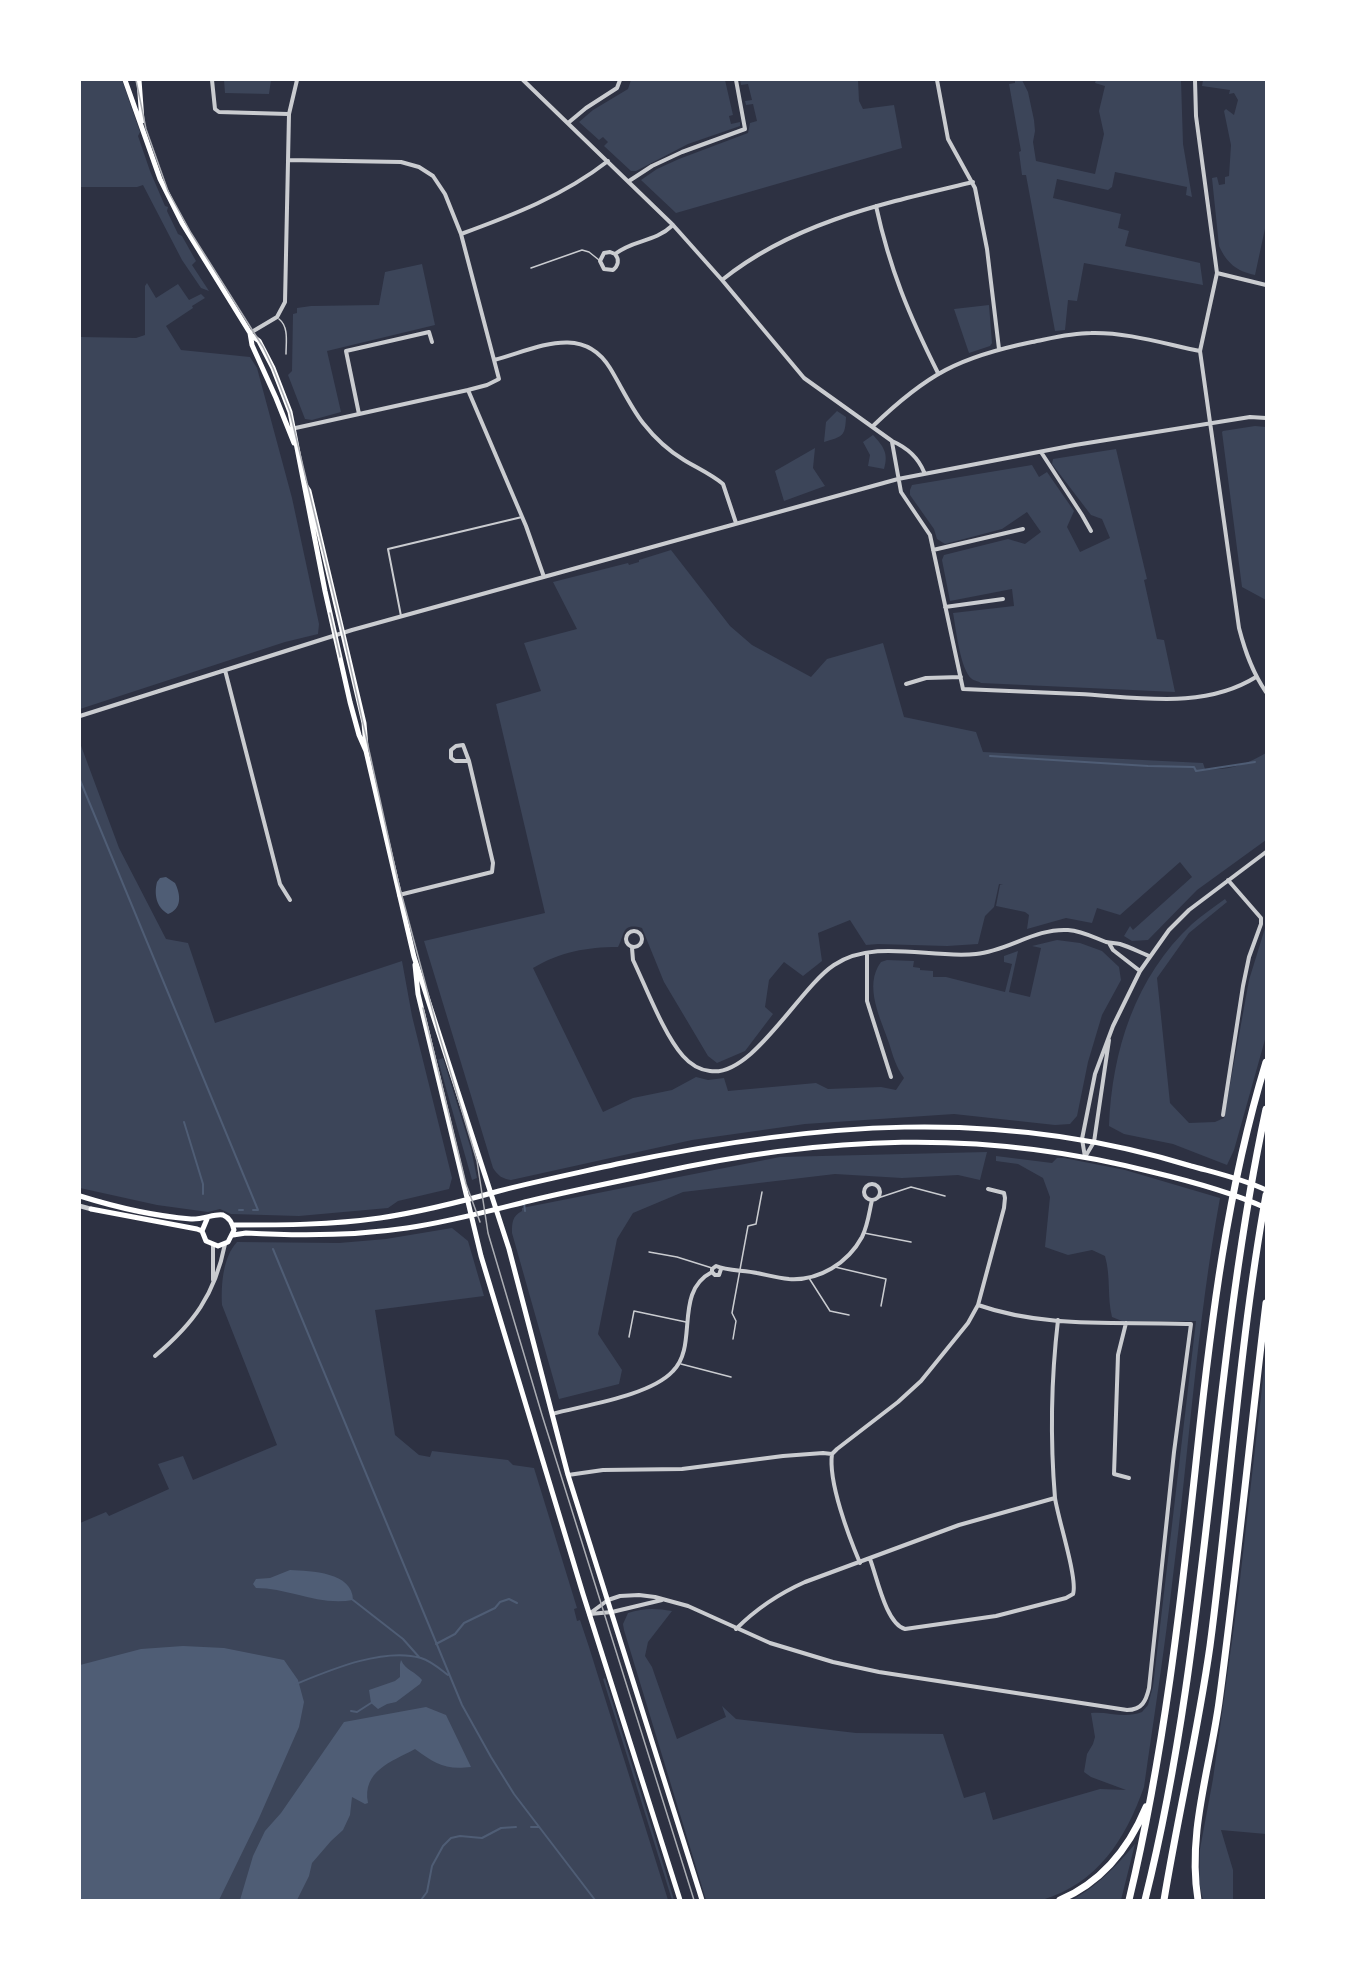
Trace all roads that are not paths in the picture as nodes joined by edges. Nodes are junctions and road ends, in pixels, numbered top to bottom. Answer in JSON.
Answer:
{"nodes":[{"id":1,"x":125,"y":80,"type":"edge"},
{"id":2,"x":139,"y":80,"type":"edge"},
{"id":3,"x":212,"y":80,"type":"edge"},
{"id":4,"x":297,"y":80,"type":"edge"},
{"id":5,"x":523,"y":80,"type":"edge"},
{"id":6,"x":620,"y":80,"type":"edge"},
{"id":7,"x":736,"y":80,"type":"edge"},
{"id":8,"x":937,"y":80,"type":"edge"},
{"id":9,"x":1195,"y":80,"type":"edge"},
{"id":10,"x":289,"y":114,"type":"junction"},
{"id":11,"x":568,"y":123,"type":"junction"},
{"id":12,"x":143,"y":129,"type":"junction"},
{"id":13,"x":288,"y":160,"type":"junction"},
{"id":14,"x":608,"y":162,"type":"junction"},
{"id":15,"x":629,"y":181,"type":"junction"},
{"id":16,"x":972,"y":182,"type":"junction"},
{"id":17,"x":876,"y":206,"type":"junction"},
{"id":18,"x":673,"y":225,"type":"junction"},
{"id":19,"x":460,"y":234,"type":"junction"},
{"id":20,"x":615,"y":254,"type":"junction"},
{"id":21,"x":600,"y":261,"type":"junction"},
{"id":22,"x":531,"y":268,"type":"dead end"},
{"id":23,"x":1216,"y":273,"type":"junction"},
{"id":24,"x":722,"y":280,"type":"junction"},
{"id":25,"x":1266,"y":285,"type":"edge"},
{"id":26,"x":277,"y":317,"type":"junction"},
{"id":27,"x":251,"y":334,"type":"junction"},
{"id":28,"x":432,"y":342,"type":"dead end"},
{"id":29,"x":999,"y":349,"type":"junction"},
{"id":30,"x":1200,"y":351,"type":"junction"},
{"id":31,"x":286,"y":354,"type":"dead end"},
{"id":32,"x":494,"y":360,"type":"junction"},
{"id":33,"x":938,"y":373,"type":"junction"},
{"id":34,"x":468,"y":390,"type":"junction"},
{"id":35,"x":359,"y":414,"type":"junction"},
{"id":36,"x":1266,"y":418,"type":"edge"},
{"id":37,"x":1211,"y":423,"type":"junction"},
{"id":38,"x":873,"y":426,"type":"junction"},
{"id":39,"x":291,"y":429,"type":"junction"},
{"id":40,"x":892,"y":441,"type":"junction"},
{"id":41,"x":1041,"y":452,"type":"junction"},
{"id":42,"x":925,"y":473,"type":"junction"},
{"id":43,"x":898,"y":478,"type":"junction"},
{"id":44,"x":305,"y":485,"type":"junction"},
{"id":45,"x":522,"y":517,"type":"junction"},
{"id":46,"x":736,"y":524,"type":"junction"},
{"id":47,"x":1023,"y":529,"type":"dead end"},
{"id":48,"x":1091,"y":531,"type":"dead end"},
{"id":49,"x":933,"y":550,"type":"junction"},
{"id":50,"x":544,"y":577,"type":"junction"},
{"id":51,"x":1003,"y":599,"type":"dead end"},
{"id":52,"x":945,"y":607,"type":"junction"},
{"id":53,"x":401,"y":616,"type":"junction"},
{"id":54,"x":344,"y":633,"type":"junction"},
{"id":55,"x":335,"y":636,"type":"junction"},
{"id":56,"x":225,"y":670,"type":"junction"},
{"id":57,"x":961,"y":677,"type":"junction"},
{"id":58,"x":1256,"y":677,"type":"junction"},
{"id":59,"x":906,"y":684,"type":"dead end"},
{"id":60,"x":1266,"y":692,"type":"edge"},
{"id":61,"x":80,"y":716,"type":"edge"},
{"id":62,"x":366,"y":751,"type":"junction"},
{"id":63,"x":469,"y":761,"type":"junction"},
{"id":64,"x":1266,"y":852,"type":"edge"},
{"id":65,"x":1228,"y":880,"type":"junction"},
{"id":66,"x":399,"y":895,"type":"junction"},
{"id":67,"x":290,"y":900,"type":"dead end"},
{"id":68,"x":1108,"y":943,"type":"junction"},
{"id":69,"x":632,"y":948,"type":"junction"},
{"id":70,"x":867,"y":954,"type":"junction"},
{"id":71,"x":1149,"y":956,"type":"junction"},
{"id":72,"x":414,"y":957,"type":"junction"},
{"id":73,"x":1140,"y":971,"type":"junction"},
{"id":74,"x":1111,"y":1030,"type":"junction"},
{"id":75,"x":1266,"y":1062,"type":"edge"},
{"id":76,"x":891,"y":1077,"type":"dead end"},
{"id":77,"x":1266,"y":1109,"type":"edge"},
{"id":78,"x":1223,"y":1114,"type":"dead end"},
{"id":79,"x":1082,"y":1139,"type":"junction"},
{"id":80,"x":1094,"y":1142,"type":"junction"},
{"id":81,"x":1085,"y":1157,"type":"junction"},
{"id":82,"x":988,"y":1189,"type":"dead end"},
{"id":83,"x":1266,"y":1190,"type":"edge"},
{"id":84,"x":762,"y":1192,"type":"dead end"},
{"id":85,"x":490,"y":1194,"type":"junction"},
{"id":86,"x":1266,"y":1195,"type":"edge"},
{"id":87,"x":80,"y":1196,"type":"edge"},
{"id":88,"x":945,"y":1196,"type":"dead end"},
{"id":89,"x":878,"y":1198,"type":"junction"},
{"id":90,"x":467,"y":1200,"type":"junction"},
{"id":91,"x":872,"y":1200,"type":"junction"},
{"id":92,"x":80,"y":1206,"type":"edge"},
{"id":93,"x":1266,"y":1208,"type":"edge"},
{"id":94,"x":92,"y":1209,"type":"junction"},
{"id":95,"x":496,"y":1210,"type":"junction"},
{"id":96,"x":80,"y":1212,"type":"edge"},
{"id":97,"x":471,"y":1216,"type":"junction"},
{"id":98,"x":207,"y":1219,"type":"junction"},
{"id":99,"x":232,"y":1225,"type":"junction"},
{"id":100,"x":202,"y":1231,"type":"junction"},
{"id":101,"x":863,"y":1233,"type":"junction"},
{"id":102,"x":233,"y":1235,"type":"junction"},
{"id":103,"x":911,"y":1242,"type":"dead end"},
{"id":104,"x":225,"y":1244,"type":"junction"},
{"id":105,"x":213,"y":1246,"type":"junction"},
{"id":106,"x":649,"y":1251,"type":"dead end"},
{"id":107,"x":835,"y":1267,"type":"junction"},
{"id":108,"x":721,"y":1269,"type":"junction"},
{"id":109,"x":740,"y":1270,"type":"junction"},
{"id":110,"x":712,"y":1271,"type":"junction"},
{"id":111,"x":809,"y":1277,"type":"junction"},
{"id":112,"x":213,"y":1284,"type":"junction"},
{"id":113,"x":1266,"y":1303,"type":"edge"},
{"id":114,"x":978,"y":1305,"type":"junction"},
{"id":115,"x":881,"y":1306,"type":"dead end"},
{"id":116,"x":849,"y":1315,"type":"dead end"},
{"id":117,"x":1058,"y":1320,"type":"junction"},
{"id":118,"x":687,"y":1322,"type":"junction"},
{"id":119,"x":1126,"y":1323,"type":"junction"},
{"id":120,"x":629,"y":1337,"type":"dead end"},
{"id":121,"x":733,"y":1339,"type":"dead end"},
{"id":122,"x":154,"y":1356,"type":"dead end"},
{"id":123,"x":680,"y":1364,"type":"junction"},
{"id":124,"x":731,"y":1377,"type":"dead end"},
{"id":125,"x":552,"y":1414,"type":"junction"},
{"id":126,"x":832,"y":1454,"type":"junction"},
{"id":127,"x":568,"y":1476,"type":"junction"},
{"id":128,"x":1129,"y":1478,"type":"dead end"},
{"id":129,"x":1055,"y":1498,"type":"junction"},
{"id":130,"x":870,"y":1559,"type":"junction"},
{"id":131,"x":861,"y":1563,"type":"junction"},
{"id":132,"x":608,"y":1600,"type":"junction"},
{"id":133,"x":665,"y":1600,"type":"junction"},
{"id":134,"x":612,"y":1612,"type":"junction"},
{"id":135,"x":589,"y":1614,"type":"junction"},
{"id":136,"x":736,"y":1629,"type":"junction"},
{"id":137,"x":1150,"y":1799,"type":"junction"},
{"id":138,"x":680,"y":1900,"type":"edge"},
{"id":139,"x":702,"y":1900,"type":"edge"},
{"id":140,"x":1060,"y":1900,"type":"edge"},
{"id":141,"x":1129,"y":1900,"type":"edge"},
{"id":142,"x":1145,"y":1900,"type":"edge"},
{"id":143,"x":1163,"y":1900,"type":"edge"},
{"id":144,"x":1198,"y":1900,"type":"edge"}],
"edges":[{"from":1,"to":12,"type":"main road"},
{"from":2,"to":12,"type":"main road"},
{"from":3,"to":10,"type":"street"},
{"from":4,"to":10,"type":"street"},
{"from":5,"to":11,"type":"street"},
{"from":6,"to":11,"type":"street"},
{"from":7,"to":15,"type":"street"},
{"from":8,"to":16,"type":"street"},
{"from":9,"to":23,"type":"street"},
{"from":10,"to":13,"type":"street"},
{"from":11,"to":14,"type":"street"},
{"from":12,"to":27,"type":"main road"},
{"from":13,"to":19,"type":"street"},
{"from":13,"to":26,"type":"street"},
{"from":14,"to":15,"type":"street"},
{"from":14,"to":19,"type":"street"},
{"from":15,"to":18,"type":"street"},
{"from":16,"to":17,"type":"street"},
{"from":16,"to":29,"type":"street"},
{"from":17,"to":24,"type":"street"},
{"from":17,"to":33,"type":"street"},
{"from":18,"to":20,"type":"street"},
{"from":18,"to":24,"type":"street"},
{"from":19,"to":32,"type":"street"},
{"from":20,"to":21,"type":"street"},
{"from":20,"to":21,"type":"street"},
{"from":21,"to":22,"type":"lane"},
{"from":23,"to":25,"type":"street"},
{"from":23,"to":30,"type":"street"},
{"from":24,"to":38,"type":"street"},
{"from":26,"to":27,"type":"street"},
{"from":26,"to":31,"type":"lane"},
{"from":27,"to":39,"type":"main road"},
{"from":28,"to":35,"type":"street"},
{"from":29,"to":30,"type":"street"},
{"from":29,"to":33,"type":"street"},
{"from":30,"to":37,"type":"street"},
{"from":32,"to":34,"type":"street"},
{"from":32,"to":46,"type":"street"},
{"from":33,"to":38,"type":"street"},
{"from":34,"to":35,"type":"street"},
{"from":34,"to":45,"type":"street"},
{"from":35,"to":39,"type":"street"},
{"from":36,"to":37,"type":"street"},
{"from":37,"to":41,"type":"street"},
{"from":37,"to":58,"type":"street"},
{"from":38,"to":40,"type":"street"},
{"from":39,"to":44,"type":"main road"},
{"from":40,"to":42,"type":"street"},
{"from":40,"to":43,"type":"street"},
{"from":41,"to":42,"type":"street"},
{"from":41,"to":48,"type":"street"},
{"from":42,"to":43,"type":"street"},
{"from":43,"to":46,"type":"street"},
{"from":43,"to":49,"type":"street"},
{"from":44,"to":54,"type":"main road"},
{"from":44,"to":55,"type":"main road"},
{"from":45,"to":50,"type":"street"},
{"from":45,"to":53,"type":"street"},
{"from":46,"to":50,"type":"street"},
{"from":47,"to":49,"type":"street"},
{"from":49,"to":52,"type":"street"},
{"from":50,"to":53,"type":"street"},
{"from":51,"to":52,"type":"street"},
{"from":52,"to":57,"type":"street"},
{"from":53,"to":54,"type":"street"},
{"from":54,"to":55,"type":"street"},
{"from":54,"to":62,"type":"main road"},
{"from":55,"to":56,"type":"street"},
{"from":55,"to":62,"type":"main road"},
{"from":56,"to":61,"type":"street"},
{"from":56,"to":67,"type":"street"},
{"from":57,"to":58,"type":"street"},
{"from":57,"to":59,"type":"street"},
{"from":58,"to":60,"type":"street"},
{"from":62,"to":66,"type":"main road"},
{"from":63,"to":63,"type":"street"},
{"from":63,"to":66,"type":"street"},
{"from":64,"to":65,"type":"street"},
{"from":65,"to":71,"type":"street"},
{"from":65,"to":78,"type":"street"},
{"from":66,"to":72,"type":"main road"},
{"from":68,"to":70,"type":"street"},
{"from":68,"to":71,"type":"street"},
{"from":68,"to":73,"type":"street"},
{"from":69,"to":69,"type":"street"},
{"from":69,"to":70,"type":"street"},
{"from":70,"to":76,"type":"street"},
{"from":71,"to":73,"type":"street"},
{"from":72,"to":85,"type":"main road"},
{"from":72,"to":90,"type":"main road"},
{"from":73,"to":74,"type":"street"},
{"from":74,"to":79,"type":"street"},
{"from":74,"to":80,"type":"street"},
{"from":75,"to":137,"type":"highway"},
{"from":77,"to":142,"type":"highway"},
{"from":79,"to":80,"type":"main road"},
{"from":79,"to":81,"type":"street"},
{"from":79,"to":85,"type":"main road"},
{"from":80,"to":81,"type":"street"},
{"from":80,"to":83,"type":"main road"},
{"from":81,"to":93,"type":"main road"},
{"from":81,"to":95,"type":"main road"},
{"from":82,"to":114,"type":"street"},
{"from":84,"to":109,"type":"lane"},
{"from":85,"to":90,"type":"main road"},
{"from":85,"to":95,"type":"main road"},
{"from":86,"to":143,"type":"highway"},
{"from":87,"to":98,"type":"main road"},
{"from":88,"to":89,"type":"lane"},
{"from":89,"to":91,"type":"street"},
{"from":89,"to":91,"type":"street"},
{"from":90,"to":97,"type":"main road"},
{"from":90,"to":99,"type":"main road"},
{"from":91,"to":101,"type":"street"},
{"from":92,"to":94,"type":"street"},
{"from":94,"to":96,"type":"street"},
{"from":94,"to":100,"type":"main road"},
{"from":95,"to":97,"type":"main road"},
{"from":95,"to":125,"type":"main road"},
{"from":97,"to":102,"type":"main road"},
{"from":97,"to":135,"type":"main road"},
{"from":98,"to":99,"type":"main road"},
{"from":98,"to":100,"type":"main road"},
{"from":99,"to":102,"type":"main road"},
{"from":100,"to":105,"type":"main road"},
{"from":101,"to":103,"type":"lane"},
{"from":101,"to":107,"type":"street"},
{"from":102,"to":104,"type":"main road"},
{"from":104,"to":105,"type":"main road"},
{"from":104,"to":112,"type":"street"},
{"from":105,"to":112,"type":"street"},
{"from":106,"to":110,"type":"lane"},
{"from":107,"to":111,"type":"street"},
{"from":107,"to":115,"type":"lane"},
{"from":108,"to":109,"type":"street"},
{"from":108,"to":110,"type":"street"},
{"from":108,"to":110,"type":"street"},
{"from":109,"to":111,"type":"street"},
{"from":109,"to":121,"type":"lane"},
{"from":110,"to":118,"type":"street"},
{"from":111,"to":116,"type":"lane"},
{"from":112,"to":122,"type":"street"},
{"from":113,"to":144,"type":"highway"},
{"from":114,"to":117,"type":"street"},
{"from":114,"to":126,"type":"street"},
{"from":117,"to":119,"type":"street"},
{"from":117,"to":129,"type":"street"},
{"from":118,"to":120,"type":"lane"},
{"from":118,"to":123,"type":"street"},
{"from":119,"to":128,"type":"street"},
{"from":119,"to":136,"type":"street"},
{"from":123,"to":124,"type":"lane"},
{"from":123,"to":125,"type":"street"},
{"from":125,"to":127,"type":"main road"},
{"from":126,"to":127,"type":"street"},
{"from":126,"to":131,"type":"street"},
{"from":127,"to":132,"type":"main road"},
{"from":129,"to":130,"type":"street"},
{"from":129,"to":130,"type":"street"},
{"from":130,"to":131,"type":"street"},
{"from":131,"to":136,"type":"street"},
{"from":132,"to":133,"type":"street"},
{"from":132,"to":134,"type":"main road"},
{"from":132,"to":135,"type":"street"},
{"from":133,"to":134,"type":"street"},
{"from":133,"to":136,"type":"street"},
{"from":134,"to":135,"type":"street"},
{"from":134,"to":139,"type":"main road"},
{"from":135,"to":138,"type":"main road"},
{"from":137,"to":140,"type":"highway"},
{"from":137,"to":141,"type":"highway"}]}
